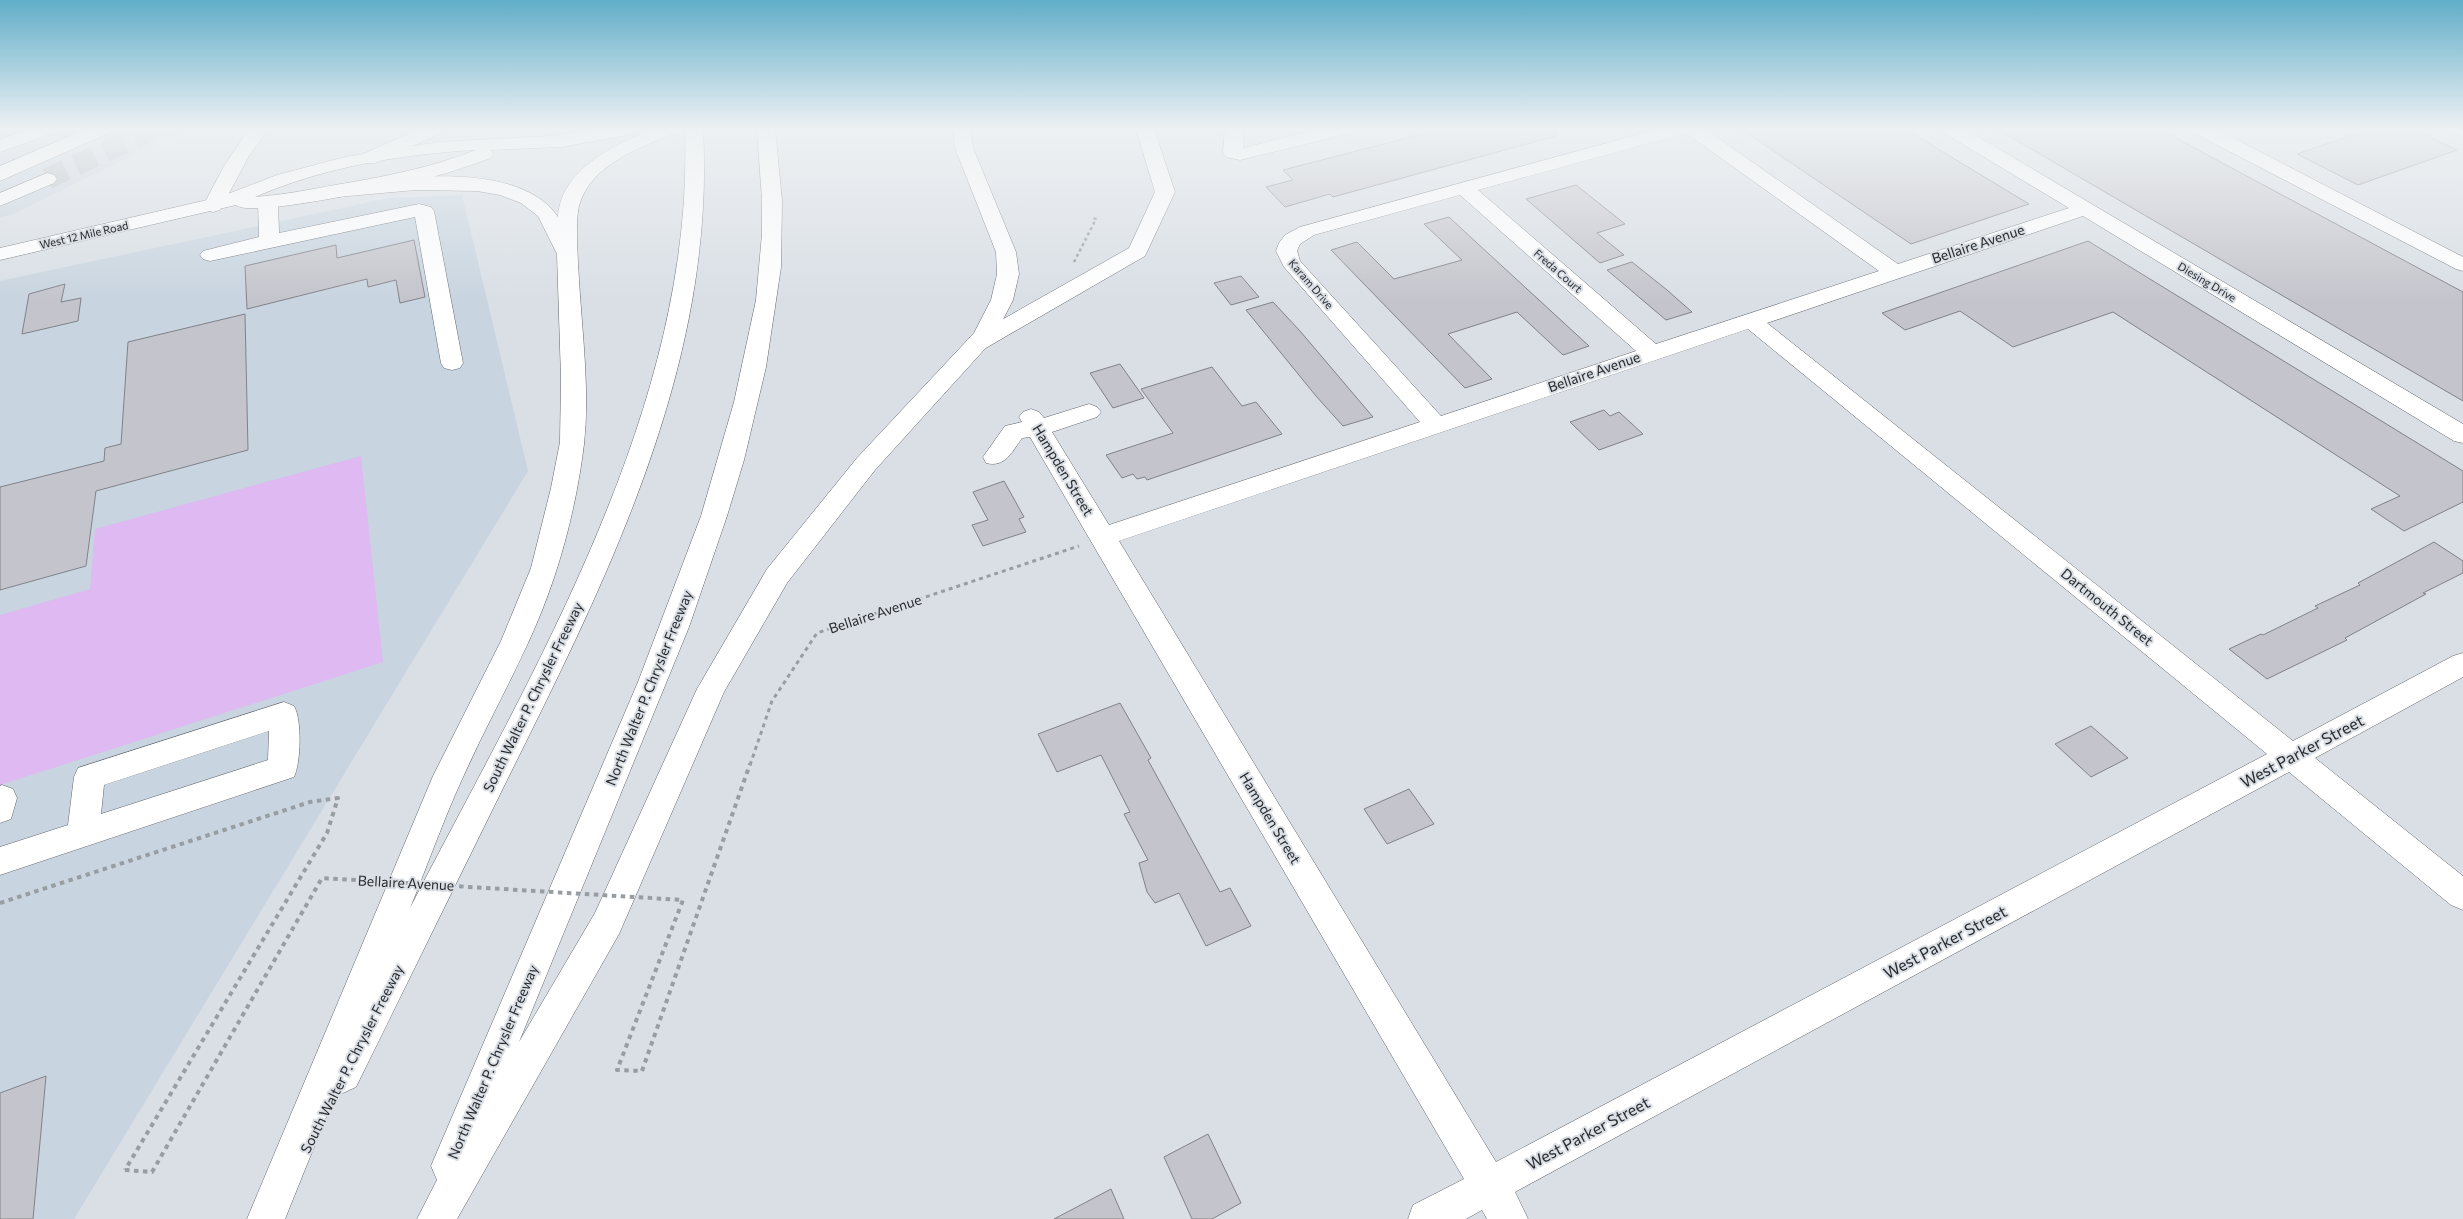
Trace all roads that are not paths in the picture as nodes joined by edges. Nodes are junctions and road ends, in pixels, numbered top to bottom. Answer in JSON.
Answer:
{"nodes":[{"id":1,"x":32,"y":186,"type":"tunnel mouth"},
{"id":2,"x":228,"y":186,"type":"edge"},
{"id":3,"x":264,"y":186,"type":"edge"},
{"id":4,"x":361,"y":186,"type":"edge"},
{"id":5,"x":381,"y":186,"type":"edge"},
{"id":6,"x":478,"y":186,"type":"edge"},
{"id":7,"x":579,"y":186,"type":"edge"},
{"id":8,"x":694,"y":186,"type":"edge"},
{"id":9,"x":771,"y":186,"type":"edge"},
{"id":10,"x":981,"y":186,"type":"edge"},
{"id":11,"x":1163,"y":186,"type":"edge"},
{"id":12,"x":1472,"y":186,"type":"edge"},
{"id":13,"x":1772,"y":186,"type":"edge"},
{"id":14,"x":2046,"y":186,"type":"edge"},
{"id":15,"x":2311,"y":186,"type":"edge"},
{"id":16,"x":1464,"y":188,"type":"junction"},
{"id":17,"x":337,"y":191,"type":"junction"},
{"id":18,"x":0,"y":200,"type":"edge"},
{"id":19,"x":268,"y":202,"type":"junction"},
{"id":20,"x":220,"y":204,"type":"junction"},
{"id":21,"x":2084,"y":209,"type":"junction"},
{"id":22,"x":270,"y":241,"type":"junction"},
{"id":23,"x":0,"y":254,"type":"edge"},
{"id":24,"x":210,"y":255,"type":"dead end"},
{"id":25,"x":567,"y":255,"type":"junction"},
{"id":26,"x":2463,"y":265,"type":"edge"},
{"id":27,"x":1894,"y":272,"type":"junction"},
{"id":28,"x":1750,"y":320,"type":"junction"},
{"id":29,"x":976,"y":344,"type":"junction"},
{"id":30,"x":1652,"y":353,"type":"junction"},
{"id":31,"x":452,"y":363,"type":"dead end"},
{"id":32,"x":1089,"y":412,"type":"dead end"},
{"id":33,"x":1034,"y":422,"type":"junction"},
{"id":34,"x":1436,"y":425,"type":"junction"},
{"id":35,"x":2463,"y":435,"type":"edge"},
{"id":36,"x":995,"y":457,"type":"dead end"},
{"id":37,"x":1091,"y":541,"type":"junction"},
{"id":38,"x":2463,"y":664,"type":"edge"},
{"id":39,"x":2292,"y":757,"type":"junction"},
{"id":40,"x":83,"y":834,"type":"junction"},
{"id":41,"x":0,"y":861,"type":"edge"},
{"id":42,"x":2463,"y":895,"type":"edge"},
{"id":43,"x":1490,"y":1186,"type":"junction"},
{"id":44,"x":266,"y":1219,"type":"edge"},
{"id":45,"x":270,"y":1219,"type":"edge"},
{"id":46,"x":428,"y":1219,"type":"edge"},
{"id":47,"x":436,"y":1219,"type":"edge"},
{"id":48,"x":1428,"y":1219,"type":"edge"},
{"id":49,"x":1509,"y":1219,"type":"edge"}],
"edges":[{"from":1,"to":18,"type":"main road"},
{"from":2,"to":20,"type":"main road"},
{"from":3,"to":20,"type":"main road","name":"West 12 Mile Road"},
{"from":4,"to":17,"type":"main road","name":"West 12 Mile Road"},
{"from":5,"to":17,"type":"main road"},
{"from":6,"to":25,"type":"main road"},
{"from":7,"to":25,"type":"main road"},
{"from":8,"to":45,"type":"main road","name":"South Walter P. Chrysler Freeway"},
{"from":9,"to":46,"type":"main road","name":"North Walter P. Chrysler Freeway"},
{"from":10,"to":29,"type":"main road"},
{"from":11,"to":29,"type":"main road"},
{"from":12,"to":16,"type":"main road","name":"Karam Drive"},
{"from":13,"to":27,"type":"main road"},
{"from":14,"to":21,"type":"main road","name":"Diesing Drive"},
{"from":15,"to":26,"type":"main road"},
{"from":16,"to":30,"type":"main road","name":"Freda Court"},
{"from":16,"to":34,"type":"main road","name":"Karam Drive"},
{"from":17,"to":19,"type":"main road","name":"West 12 Mile Road"},
{"from":19,"to":20,"type":"main road","name":"West 12 Mile Road"},
{"from":19,"to":22,"type":"main road"},
{"from":20,"to":23,"type":"main road","name":"West 12 Mile Road"},
{"from":21,"to":27,"type":"main road","name":"Bellaire Avenue"},
{"from":21,"to":35,"type":"main road","name":"Diesing Drive"},
{"from":22,"to":24,"type":"main road"},
{"from":22,"to":31,"type":"main road"},
{"from":25,"to":44,"type":"main road"},
{"from":27,"to":28,"type":"main road","name":"Bellaire Avenue"},
{"from":28,"to":30,"type":"main road","name":"Bellaire Avenue"},
{"from":28,"to":39,"type":"main road","name":"Dartmouth Street"},
{"from":29,"to":47,"type":"main road"},
{"from":30,"to":34,"type":"main road","name":"Bellaire Avenue"},
{"from":32,"to":33,"type":"main road"},
{"from":33,"to":36,"type":"main road"},
{"from":33,"to":37,"type":"main road","name":"Hampden Street"},
{"from":34,"to":37,"type":"main road","name":"Bellaire Avenue"},
{"from":37,"to":43,"type":"main road","name":"Hampden Street"},
{"from":38,"to":39,"type":"main road","name":"West Parker Street"},
{"from":39,"to":42,"type":"main road","name":"Dartmouth Street"},
{"from":39,"to":43,"type":"main road","name":"West Parker Street"},
{"from":40,"to":40,"type":"main road"},
{"from":40,"to":41,"type":"main road"},
{"from":43,"to":48,"type":"main road","name":"West Parker Street"},
{"from":43,"to":49,"type":"main road","name":"Hampden Street"}]}
